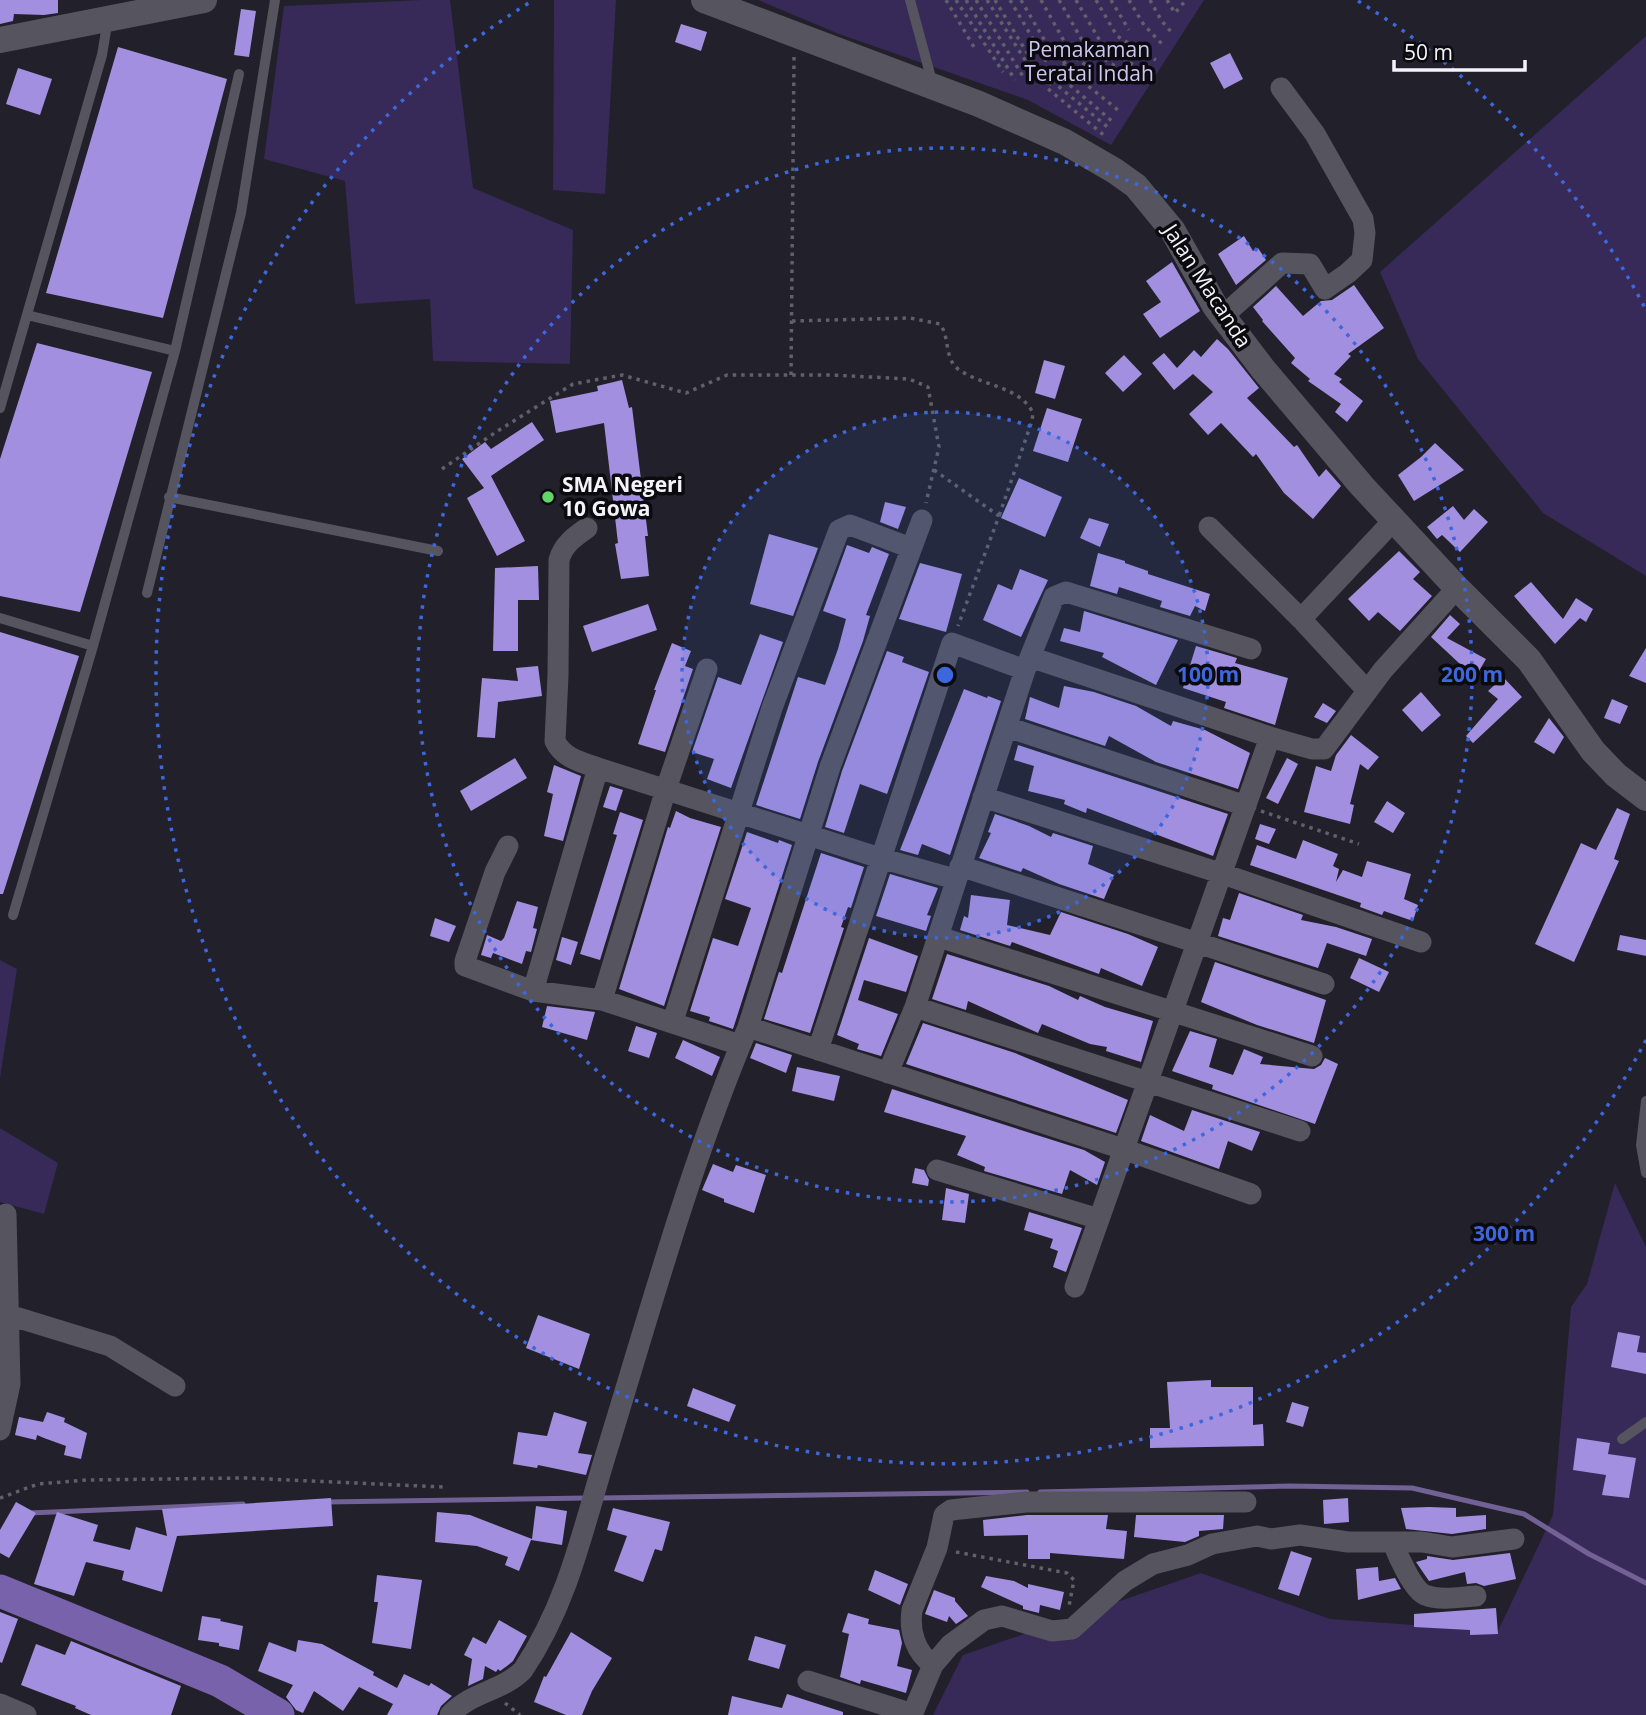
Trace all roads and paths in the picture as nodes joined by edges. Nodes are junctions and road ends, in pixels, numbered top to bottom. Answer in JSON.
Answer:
{"nodes":[{"id":1,"x":204,"y":0,"type":"edge"},
{"id":2,"x":275,"y":0,"type":"edge"},
{"id":3,"x":704,"y":0,"type":"edge"},
{"id":4,"x":910,"y":0,"type":"edge"},
{"id":5,"x":946,"y":0,"type":"edge"},
{"id":6,"x":956,"y":0,"type":"edge"},
{"id":7,"x":966,"y":0,"type":"edge"},
{"id":8,"x":976,"y":0,"type":"edge"},
{"id":9,"x":986,"y":0,"type":"edge"},
{"id":10,"x":995,"y":0,"type":"edge"},
{"id":11,"x":1010,"y":0,"type":"edge"},
{"id":12,"x":1021,"y":0,"type":"edge"},
{"id":13,"x":1041,"y":0,"type":"edge"},
{"id":14,"x":1059,"y":0,"type":"edge"},
{"id":15,"x":1076,"y":0,"type":"edge"},
{"id":16,"x":1096,"y":0,"type":"edge"},
{"id":17,"x":1111,"y":0,"type":"edge"},
{"id":18,"x":1129,"y":0,"type":"edge"},
{"id":19,"x":1150,"y":0,"type":"edge"},
{"id":20,"x":1167,"y":0,"type":"edge"},
{"id":21,"x":1186,"y":0,"type":"edge"},
{"id":22,"x":108,"y":19,"type":"junction"},
{"id":23,"x":1129,"y":30,"type":"dead end"},
{"id":24,"x":1172,"y":33,"type":"dead end"},
{"id":25,"x":802,"y":36,"type":"junction"},
{"id":26,"x":0,"y":40,"type":"edge"},
{"id":27,"x":1162,"y":44,"type":"dead end"},
{"id":28,"x":974,"y":47,"type":"dead end"},
{"id":29,"x":1073,"y":57,"type":"junction"},
{"id":30,"x":1056,"y":60,"type":"dead end"},
{"id":31,"x":1156,"y":60,"type":"dead end"},
{"id":32,"x":1062,"y":65,"type":"junction"},
{"id":33,"x":1049,"y":66,"type":"dead end"},
{"id":34,"x":1032,"y":71,"type":"dead end"},
{"id":35,"x":1038,"y":71,"type":"dead end"},
{"id":36,"x":1003,"y":72,"type":"dead end"},
{"id":37,"x":1146,"y":73,"type":"dead end"},
{"id":38,"x":239,"y":74,"type":"dead end"},
{"id":39,"x":1057,"y":74,"type":"junction"},
{"id":40,"x":1024,"y":78,"type":"dead end"},
{"id":41,"x":1015,"y":79,"type":"dead end"},
{"id":42,"x":1109,"y":79,"type":"dead end"},
{"id":43,"x":1052,"y":81,"type":"junction"},
{"id":44,"x":1141,"y":83,"type":"dead end"},
{"id":45,"x":934,"y":87,"type":"junction"},
{"id":46,"x":1281,"y":88,"type":"dead end"},
{"id":47,"x":1118,"y":110,"type":"dead end"},
{"id":48,"x":1114,"y":122,"type":"dead end"},
{"id":49,"x":1110,"y":129,"type":"dead end"},
{"id":50,"x":1105,"y":136,"type":"dead end"},
{"id":51,"x":27,"y":315,"type":"junction"},
{"id":52,"x":1222,"y":317,"type":"junction"},
{"id":53,"x":792,"y":321,"type":"junction"},
{"id":54,"x":176,"y":351,"type":"junction"},
{"id":55,"x":791,"y":375,"type":"junction"},
{"id":56,"x":0,"y":408,"type":"edge"},
{"id":57,"x":442,"y":469,"type":"dead end"},
{"id":58,"x":933,"y":470,"type":"junction"},
{"id":59,"x":169,"y":497,"type":"junction"},
{"id":60,"x":999,"y":516,"type":"junction"},
{"id":61,"x":922,"y":520,"type":"joint"},
{"id":62,"x":1394,"y":520,"type":"junction"},
{"id":63,"x":1209,"y":527,"type":"dead end"},
{"id":64,"x":587,"y":528,"type":"dead end"},
{"id":65,"x":911,"y":548,"type":"junction"},
{"id":66,"x":438,"y":551,"type":"dead end"},
{"id":67,"x":1457,"y":588,"type":"junction"},
{"id":68,"x":147,"y":593,"type":"dead end"},
{"id":69,"x":0,"y":618,"type":"edge"},
{"id":70,"x":1301,"y":619,"type":"junction"},
{"id":71,"x":952,"y":643,"type":"junction"},
{"id":72,"x":93,"y":646,"type":"junction"},
{"id":73,"x":1251,"y":649,"type":"dead end"},
{"id":74,"x":1028,"y":664,"type":"junction"},
{"id":75,"x":707,"y":669,"type":"dead end"},
{"id":76,"x":1361,"y":684,"type":"dead end"},
{"id":77,"x":1007,"y":727,"type":"junction"},
{"id":78,"x":1270,"y":737,"type":"junction"},
{"id":79,"x":598,"y":768,"type":"junction"},
{"id":80,"x":666,"y":789,"type":"junction"},
{"id":81,"x":983,"y":797,"type":"junction"},
{"id":82,"x":1646,"y":798,"type":"edge"},
{"id":83,"x":1246,"y":806,"type":"junction"},
{"id":84,"x":739,"y":814,"type":"junction"},
{"id":85,"x":809,"y":835,"type":"junction"},
{"id":86,"x":1359,"y":844,"type":"dead end"},
{"id":87,"x":508,"y":846,"type":"dead end"},
{"id":88,"x":880,"y":858,"type":"junction"},
{"id":89,"x":958,"y":873,"type":"junction"},
{"id":90,"x":1223,"y":874,"type":"junction"},
{"id":91,"x":13,"y":915,"type":"dead end"},
{"id":92,"x":939,"y":937,"type":"junction"},
{"id":93,"x":1421,"y":942,"type":"dead end"},
{"id":94,"x":1199,"y":944,"type":"junction"},
{"id":95,"x":1324,"y":984,"type":"dead end"},
{"id":96,"x":533,"y":991,"type":"junction"},
{"id":97,"x":602,"y":1000,"type":"junction"},
{"id":98,"x":915,"y":1007,"type":"junction"},
{"id":99,"x":1172,"y":1012,"type":"junction"},
{"id":100,"x":673,"y":1021,"type":"junction"},
{"id":101,"x":744,"y":1036,"type":"junction"},
{"id":102,"x":818,"y":1050,"type":"junction"},
{"id":103,"x":1312,"y":1056,"type":"dead end"},
{"id":104,"x":888,"y":1073,"type":"junction"},
{"id":105,"x":1147,"y":1080,"type":"junction"},
{"id":106,"x":1646,"y":1101,"type":"edge"},
{"id":107,"x":1300,"y":1131,"type":"dead end"},
{"id":108,"x":1123,"y":1149,"type":"junction"},
{"id":109,"x":937,"y":1170,"type":"dead end"},
{"id":110,"x":1646,"y":1174,"type":"edge"},
{"id":111,"x":1251,"y":1194,"type":"dead end"},
{"id":112,"x":6,"y":1214,"type":"dead end"},
{"id":113,"x":1099,"y":1219,"type":"junction"},
{"id":114,"x":1075,"y":1287,"type":"dead end"},
{"id":115,"x":9,"y":1315,"type":"junction"},
{"id":116,"x":175,"y":1386,"type":"dead end"},
{"id":117,"x":1646,"y":1422,"type":"edge"},
{"id":118,"x":0,"y":1430,"type":"edge"},
{"id":119,"x":1622,"y":1439,"type":"dead end"},
{"id":120,"x":443,"y":1487,"type":"dead end"},
{"id":121,"x":0,"y":1498,"type":"edge"},
{"id":122,"x":1246,"y":1502,"type":"dead end"},
{"id":123,"x":1514,"y":1539,"type":"dead end"},
{"id":124,"x":1393,"y":1543,"type":"junction"},
{"id":125,"x":937,"y":1548,"type":"junction"},
{"id":126,"x":0,"y":1591,"type":"edge"},
{"id":127,"x":1073,"y":1591,"type":"dead end"},
{"id":128,"x":1476,"y":1596,"type":"dead end"},
{"id":129,"x":933,"y":1665,"type":"junction"},
{"id":130,"x":808,"y":1681,"type":"dead end"},
{"id":131,"x":0,"y":1704,"type":"edge"},
{"id":132,"x":26,"y":1715,"type":"edge"},
{"id":133,"x":278,"y":1715,"type":"edge"},
{"id":134,"x":450,"y":1715,"type":"edge"},
{"id":135,"x":912,"y":1715,"type":"edge"}],
"edges":[{"from":1,"to":22,"type":"street"},
{"from":2,"to":59,"type":"lane"},
{"from":3,"to":25,"type":"street","name":"Jalan Macanda"},
{"from":4,"to":45,"type":"lane"},
{"from":5,"to":28,"type":"path"},
{"from":6,"to":36,"type":"path"},
{"from":7,"to":41,"type":"path"},
{"from":8,"to":40,"type":"path"},
{"from":9,"to":34,"type":"path"},
{"from":10,"to":35,"type":"path"},
{"from":11,"to":33,"type":"path"},
{"from":12,"to":30,"type":"path"},
{"from":13,"to":29,"type":"path"},
{"from":14,"to":44,"type":"path"},
{"from":15,"to":37,"type":"path"},
{"from":16,"to":31,"type":"path"},
{"from":17,"to":23,"type":"path"},
{"from":18,"to":27,"type":"path"},
{"from":19,"to":24,"type":"path"},
{"from":20,"to":21,"type":"path"},
{"from":22,"to":26,"type":"street"},
{"from":22,"to":51,"type":"lane"},
{"from":25,"to":45,"type":"street","name":"Jalan Macanda"},
{"from":25,"to":53,"type":"path"},
{"from":29,"to":32,"type":"path"},
{"from":29,"to":42,"type":"path"},
{"from":32,"to":39,"type":"path"},
{"from":32,"to":47,"type":"path"},
{"from":38,"to":54,"type":"lane"},
{"from":39,"to":43,"type":"path"},
{"from":39,"to":48,"type":"path"},
{"from":43,"to":49,"type":"path"},
{"from":43,"to":50,"type":"path"},
{"from":45,"to":52,"type":"street","name":"Jalan Macanda"},
{"from":46,"to":52,"type":"street"},
{"from":51,"to":54,"type":"lane"},
{"from":51,"to":56,"type":"lane"},
{"from":52,"to":62,"type":"street","name":"Jalan Macanda"},
{"from":53,"to":55,"type":"path"},
{"from":53,"to":60,"type":"path"},
{"from":54,"to":72,"type":"lane"},
{"from":55,"to":57,"type":"path"},
{"from":55,"to":58,"type":"path"},
{"from":58,"to":60,"type":"path"},
{"from":58,"to":61,"type":"path"},
{"from":59,"to":66,"type":"lane"},
{"from":59,"to":68,"type":"lane"},
{"from":60,"to":71,"type":"path"},
{"from":61,"to":65,"type":"street"},
{"from":62,"to":67,"type":"street","name":"Jalan Macanda"},
{"from":62,"to":70,"type":"street"},
{"from":63,"to":70,"type":"street"},
{"from":64,"to":79,"type":"street"},
{"from":65,"to":84,"type":"street"},
{"from":65,"to":85,"type":"street"},
{"from":67,"to":78,"type":"street"},
{"from":67,"to":82,"type":"street","name":"Jalan Macanda"},
{"from":69,"to":72,"type":"lane"},
{"from":70,"to":76,"type":"street"},
{"from":71,"to":74,"type":"street"},
{"from":71,"to":88,"type":"street"},
{"from":72,"to":91,"type":"lane"},
{"from":73,"to":74,"type":"street"},
{"from":74,"to":77,"type":"street"},
{"from":74,"to":78,"type":"street"},
{"from":75,"to":80,"type":"street"},
{"from":77,"to":81,"type":"street"},
{"from":77,"to":83,"type":"street"},
{"from":78,"to":83,"type":"street"},
{"from":79,"to":80,"type":"street"},
{"from":79,"to":96,"type":"street"},
{"from":80,"to":84,"type":"street"},
{"from":80,"to":97,"type":"street"},
{"from":81,"to":89,"type":"street"},
{"from":81,"to":90,"type":"street"},
{"from":83,"to":86,"type":"path"},
{"from":83,"to":90,"type":"street"},
{"from":84,"to":85,"type":"street"},
{"from":84,"to":100,"type":"street"},
{"from":85,"to":88,"type":"street"},
{"from":85,"to":101,"type":"street"},
{"from":87,"to":96,"type":"street"},
{"from":88,"to":89,"type":"street"},
{"from":88,"to":102,"type":"street"},
{"from":89,"to":92,"type":"street"},
{"from":89,"to":94,"type":"street"},
{"from":90,"to":93,"type":"street"},
{"from":90,"to":94,"type":"street"},
{"from":92,"to":98,"type":"street"},
{"from":92,"to":99,"type":"street"},
{"from":94,"to":95,"type":"street"},
{"from":94,"to":99,"type":"street"},
{"from":96,"to":97,"type":"street"},
{"from":97,"to":100,"type":"street"},
{"from":98,"to":104,"type":"street"},
{"from":98,"to":105,"type":"street"},
{"from":99,"to":103,"type":"street"},
{"from":99,"to":105,"type":"street"},
{"from":100,"to":101,"type":"street"},
{"from":101,"to":102,"type":"street"},
{"from":101,"to":134,"type":"street"},
{"from":102,"to":104,"type":"street"},
{"from":104,"to":108,"type":"street"},
{"from":105,"to":107,"type":"street"},
{"from":105,"to":108,"type":"street"},
{"from":106,"to":110,"type":"lane"},
{"from":108,"to":111,"type":"street"},
{"from":108,"to":113,"type":"street"},
{"from":109,"to":113,"type":"street"},
{"from":112,"to":115,"type":"street"},
{"from":113,"to":114,"type":"street"},
{"from":115,"to":116,"type":"street"},
{"from":115,"to":118,"type":"street"},
{"from":117,"to":119,"type":"lane"},
{"from":120,"to":121,"type":"path"},
{"from":122,"to":125,"type":"street"},
{"from":123,"to":124,"type":"street"},
{"from":124,"to":128,"type":"street"},
{"from":124,"to":129,"type":"street"},
{"from":125,"to":127,"type":"path"},
{"from":125,"to":129,"type":"street"},
{"from":126,"to":133,"type":"main road"},
{"from":129,"to":135,"type":"street"},
{"from":130,"to":135,"type":"street"},
{"from":131,"to":132,"type":"street"}]}
